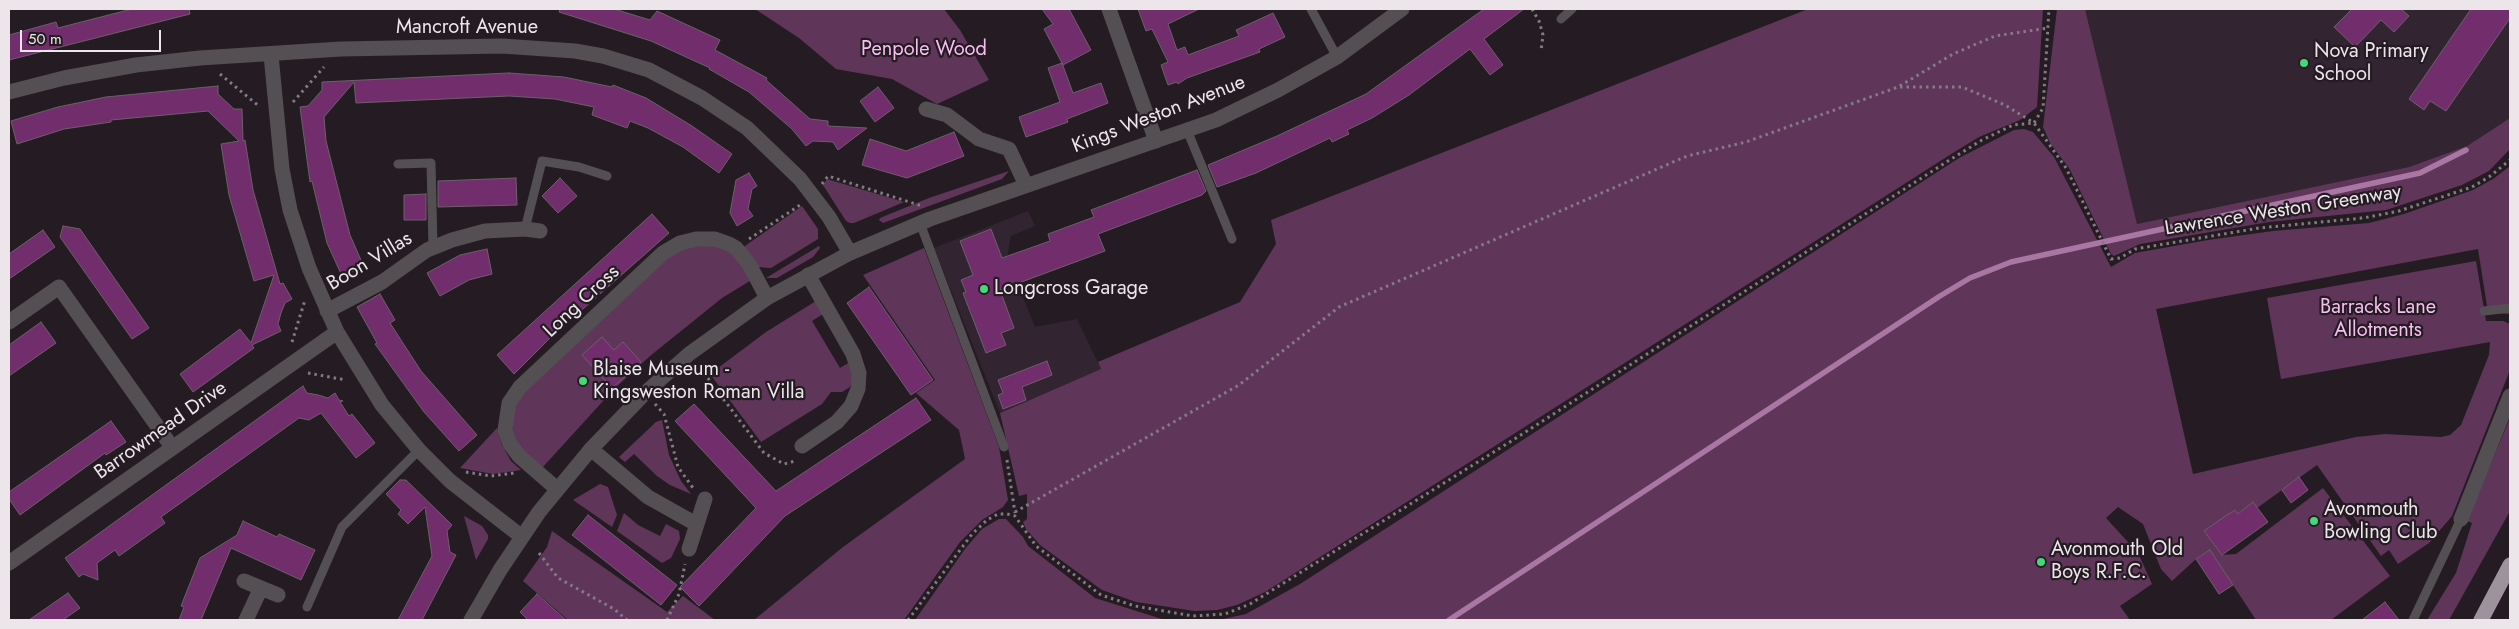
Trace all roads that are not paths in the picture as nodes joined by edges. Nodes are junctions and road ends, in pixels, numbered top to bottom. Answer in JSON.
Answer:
{"nodes":[{"id":1,"x":1109,"y":9,"type":"edge"},
{"id":2,"x":1311,"y":9,"type":"edge"},
{"id":3,"x":1572,"y":9,"type":"edge"},
{"id":4,"x":1394,"y":12,"type":"edge"},
{"id":5,"x":1561,"y":19,"type":"dead end"},
{"id":6,"x":271,"y":55,"type":"junction"},
{"id":7,"x":1337,"y":57,"type":"junction"},
{"id":8,"x":9,"y":92,"type":"edge"},
{"id":9,"x":926,"y":109,"type":"dead end"},
{"id":10,"x":1187,"y":130,"type":"junction"},
{"id":11,"x":1156,"y":142,"type":"junction"},
{"id":12,"x":398,"y":164,"type":"dead end"},
{"id":13,"x":607,"y":176,"type":"dead end"},
{"id":14,"x":1026,"y":185,"type":"junction"},
{"id":15,"x":920,"y":223,"type":"junction"},
{"id":16,"x":532,"y":230,"type":"joint"},
{"id":17,"x":1232,"y":239,"type":"dead end"},
{"id":18,"x":433,"y":247,"type":"junction"},
{"id":19,"x":850,"y":253,"type":"junction"},
{"id":20,"x":808,"y":274,"type":"junction"},
{"id":21,"x":767,"y":298,"type":"junction"},
{"id":22,"x":2510,"y":308,"type":"edge"},
{"id":23,"x":327,"y":310,"type":"junction"},
{"id":24,"x":2484,"y":312,"type":"dead end"},
{"id":25,"x":9,"y":322,"type":"edge"},
{"id":26,"x":337,"y":332,"type":"junction"},
{"id":27,"x":2510,"y":396,"type":"edge"},
{"id":28,"x":802,"y":446,"type":"road end"},
{"id":29,"x":172,"y":447,"type":"junction"},
{"id":30,"x":1004,"y":447,"type":"road end"},
{"id":31,"x":591,"y":449,"type":"junction"},
{"id":32,"x":419,"y":450,"type":"junction"},
{"id":33,"x":557,"y":489,"type":"junction"},
{"id":34,"x":705,"y":499,"type":"road end"},
{"id":35,"x":2461,"y":519,"type":"joint"},
{"id":36,"x":696,"y":524,"type":"junction"},
{"id":37,"x":522,"y":537,"type":"junction"},
{"id":38,"x":689,"y":549,"type":"road end"},
{"id":39,"x":11,"y":556,"type":"edge"},
{"id":40,"x":2510,"y":565,"type":"edge"},
{"id":41,"x":244,"y":581,"type":"dead end"},
{"id":42,"x":261,"y":588,"type":"junction"},
{"id":43,"x":278,"y":595,"type":"dead end"},
{"id":44,"x":307,"y":607,"type":"dead end"},
{"id":45,"x":246,"y":620,"type":"edge"},
{"id":46,"x":471,"y":620,"type":"edge"},
{"id":47,"x":2413,"y":620,"type":"edge"},
{"id":48,"x":2480,"y":620,"type":"edge"}],
"edges":[{"from":1,"to":11,"type":"street"},
{"from":2,"to":7,"type":"lane"},
{"from":3,"to":5,"type":"lane"},
{"from":4,"to":7,"type":"street","name":"Kings Weston Avenue"},
{"from":6,"to":8,"type":"street","name":"Mancroft Avenue"},
{"from":6,"to":19,"type":"street","name":"Mancroft Avenue"},
{"from":6,"to":23,"type":"street"},
{"from":7,"to":10,"type":"street","name":"Kings Weston Avenue"},
{"from":9,"to":14,"type":"street"},
{"from":10,"to":11,"type":"street","name":"Kings Weston Avenue"},
{"from":10,"to":17,"type":"lane"},
{"from":11,"to":14,"type":"street","name":"Kings Weston Avenue"},
{"from":12,"to":18,"type":"lane","name":"Boon Villas"},
{"from":13,"to":16,"type":"lane","name":"Boon Villas"},
{"from":14,"to":15,"type":"street"},
{"from":15,"to":19,"type":"street"},
{"from":15,"to":30,"type":"lane"},
{"from":16,"to":18,"type":"street","name":"Boon Villas"},
{"from":18,"to":23,"type":"street","name":"Boon Villas"},
{"from":19,"to":20,"type":"street"},
{"from":20,"to":21,"type":"street"},
{"from":20,"to":28,"type":"street"},
{"from":21,"to":31,"type":"street"},
{"from":21,"to":33,"type":"street","name":"Long Cross"},
{"from":22,"to":24,"type":"lane"},
{"from":23,"to":26,"type":"street"},
{"from":25,"to":29,"type":"street"},
{"from":26,"to":29,"type":"street","name":"Barrowmead Drive"},
{"from":26,"to":32,"type":"street"},
{"from":27,"to":35,"type":"street"},
{"from":29,"to":39,"type":"street","name":"Barrowmead Drive"},
{"from":31,"to":33,"type":"street"},
{"from":31,"to":36,"type":"street"},
{"from":32,"to":37,"type":"street"},
{"from":32,"to":44,"type":"lane"},
{"from":33,"to":37,"type":"street"},
{"from":34,"to":36,"type":"street"},
{"from":35,"to":47,"type":"lane"},
{"from":36,"to":38,"type":"street"},
{"from":37,"to":46,"type":"street"},
{"from":40,"to":48,"type":"highway"},
{"from":41,"to":42,"type":"street"},
{"from":42,"to":43,"type":"street"},
{"from":42,"to":45,"type":"street"}]}
